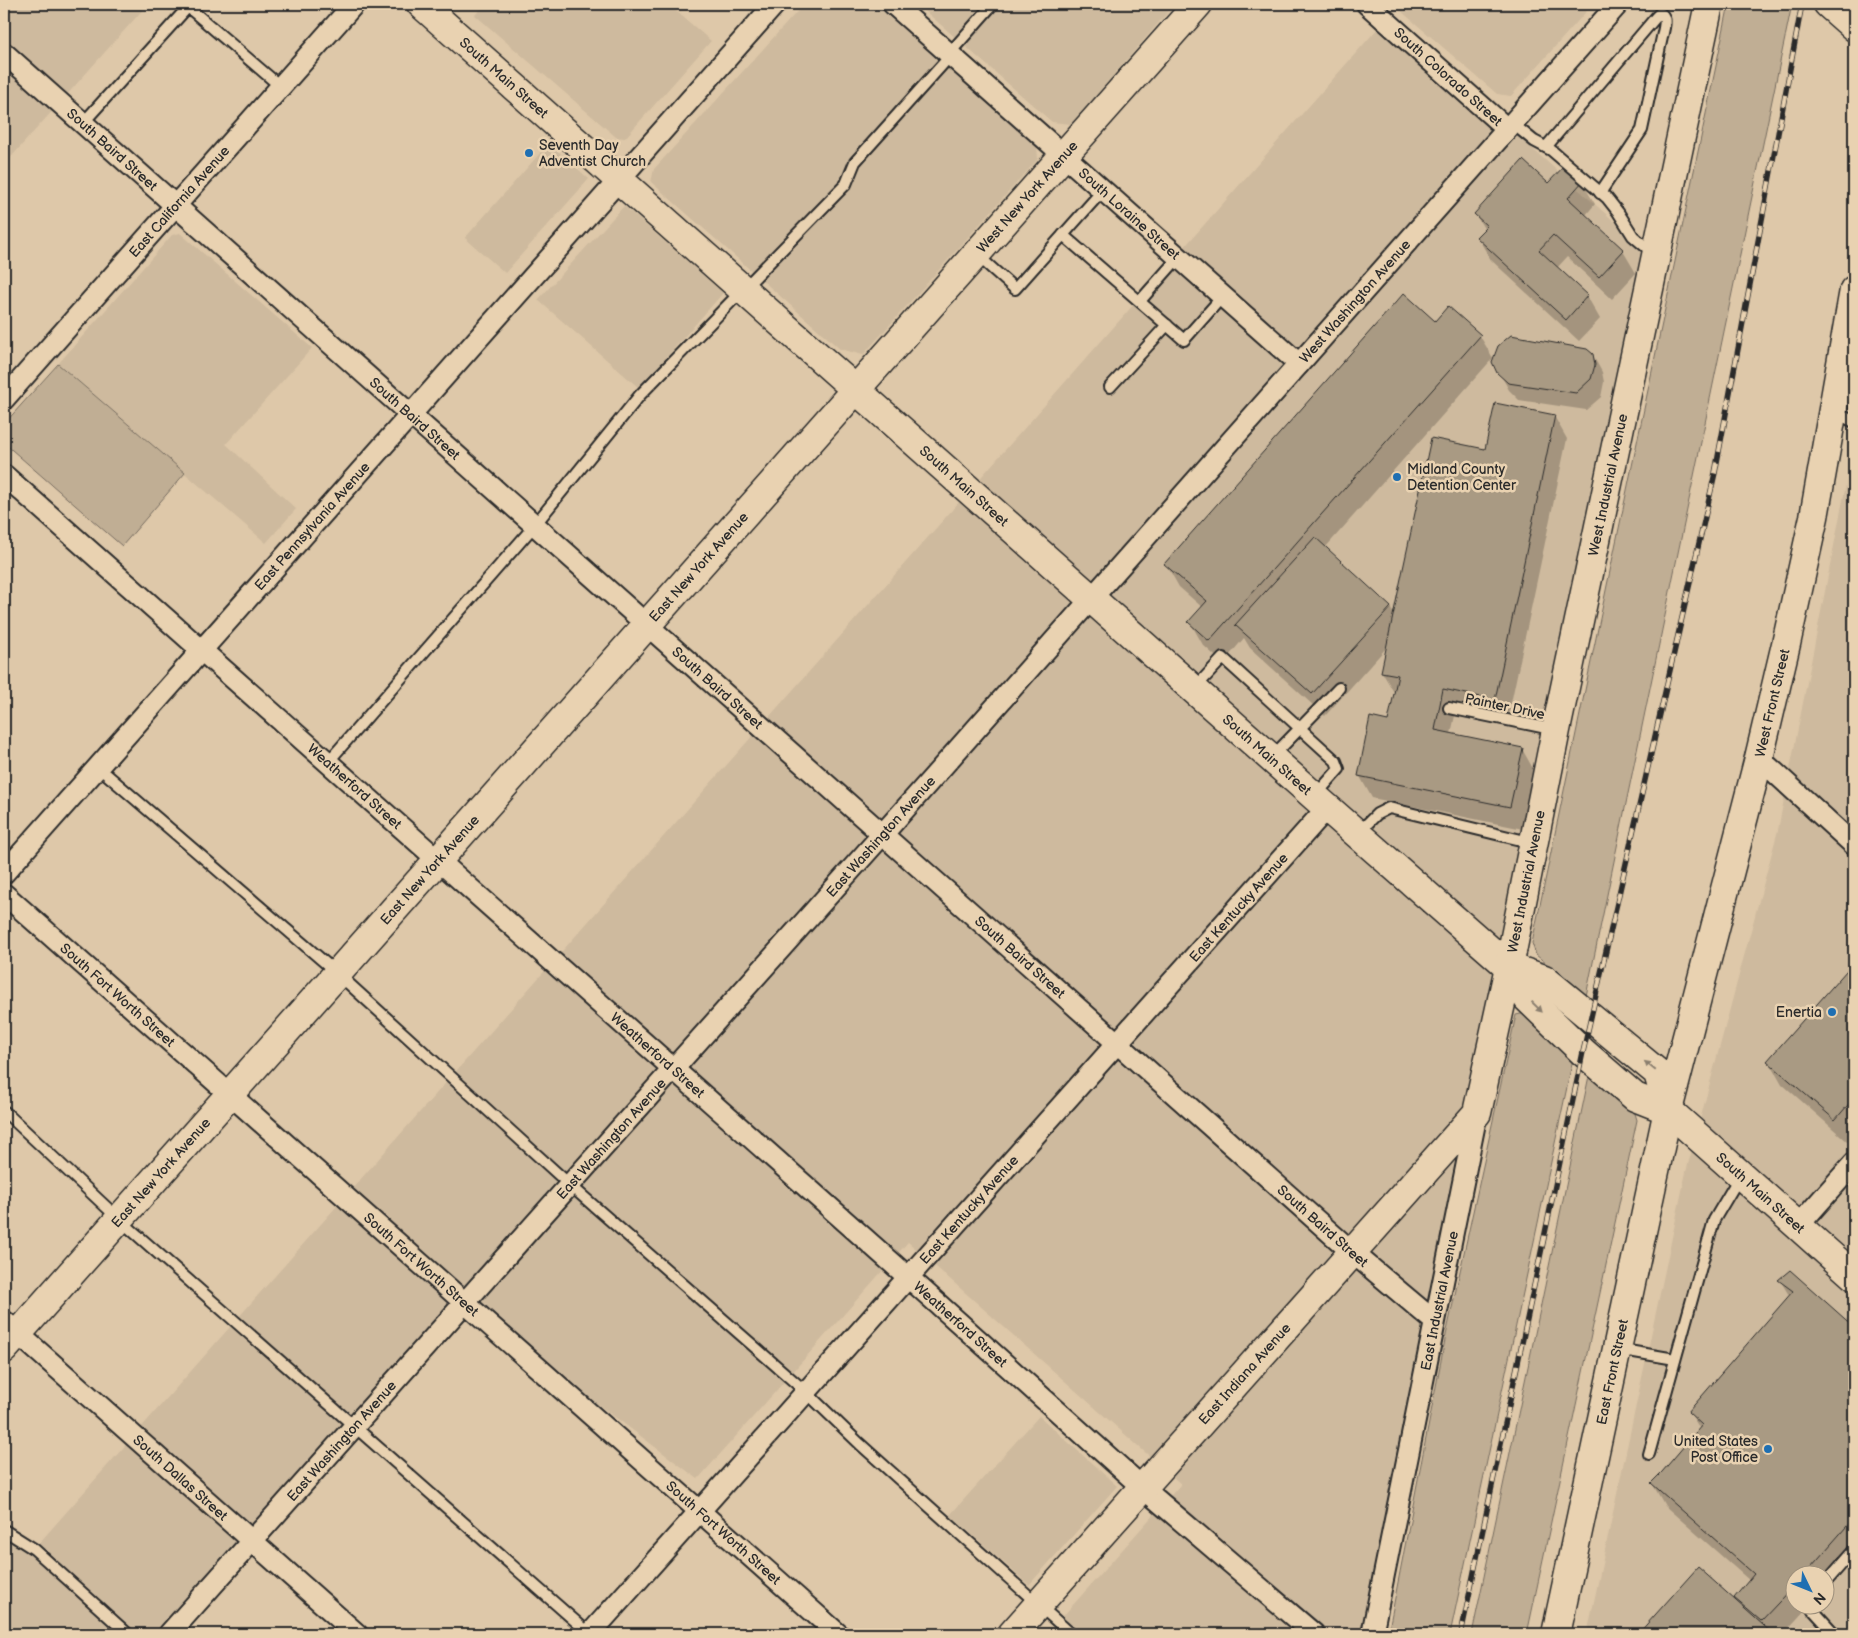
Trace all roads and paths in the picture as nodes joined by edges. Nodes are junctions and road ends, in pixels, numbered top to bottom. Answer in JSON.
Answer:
{"nodes":[{"id":1,"x":354,"y":4,"type":"edge"},
{"id":2,"x":421,"y":4,"type":"edge"},
{"id":3,"x":775,"y":4,"type":"edge"},
{"id":4,"x":893,"y":4,"type":"edge"},
{"id":5,"x":993,"y":4,"type":"edge"},
{"id":6,"x":1198,"y":4,"type":"edge"},
{"id":7,"x":1367,"y":4,"type":"edge"},
{"id":8,"x":1618,"y":4,"type":"edge"},
{"id":9,"x":1709,"y":4,"type":"edge"},
{"id":10,"x":1828,"y":4,"type":"edge"},
{"id":11,"x":187,"y":5,"type":"edge"},
{"id":12,"x":1854,"y":27,"type":"edge"},
{"id":13,"x":4,"y":53,"type":"edge"},
{"id":14,"x":951,"y":56,"type":"junction"},
{"id":15,"x":281,"y":87,"type":"junction"},
{"id":16,"x":83,"y":123,"type":"junction"},
{"id":17,"x":1510,"y":126,"type":"junction"},
{"id":18,"x":1546,"y":147,"type":"junction"},
{"id":19,"x":1064,"y":155,"type":"junction"},
{"id":20,"x":618,"y":179,"type":"junction"},
{"id":21,"x":1103,"y":190,"type":"junction"},
{"id":22,"x":1600,"y":193,"type":"junction"},
{"id":23,"x":176,"y":205,"type":"junction"},
{"id":24,"x":1063,"y":235,"type":"junction"},
{"id":25,"x":976,"y":254,"type":"junction"},
{"id":26,"x":1656,"y":256,"type":"junction"},
{"id":27,"x":1178,"y":258,"type":"junction"},
{"id":28,"x":744,"y":290,"type":"junction"},
{"id":29,"x":1854,"y":290,"type":"edge"},
{"id":30,"x":1222,"y":297,"type":"junction"},
{"id":31,"x":1140,"y":301,"type":"junction"},
{"id":32,"x":1167,"y":326,"type":"junction"},
{"id":33,"x":1299,"y":364,"type":"junction"},
{"id":34,"x":1110,"y":388,"type":"dead end"},
{"id":35,"x":855,"y":390,"type":"junction"},
{"id":36,"x":4,"y":399,"type":"edge"},
{"id":37,"x":409,"y":415,"type":"junction"},
{"id":38,"x":1844,"y":417,"type":"edge"},
{"id":39,"x":4,"y":475,"type":"edge"},
{"id":40,"x":534,"y":526,"type":"junction"},
{"id":41,"x":1091,"y":598,"type":"junction"},
{"id":42,"x":647,"y":626,"type":"junction"},
{"id":43,"x":201,"y":650,"type":"junction"},
{"id":44,"x":1339,"y":688,"type":"dead end"},
{"id":45,"x":1193,"y":689,"type":"junction"},
{"id":46,"x":1450,"y":708,"type":"dead end"},
{"id":47,"x":1300,"y":728,"type":"junction"},
{"id":48,"x":1556,"y":730,"type":"junction"},
{"id":49,"x":1271,"y":758,"type":"junction"},
{"id":50,"x":1759,"y":758,"type":"junction"},
{"id":51,"x":328,"y":762,"type":"junction"},
{"id":52,"x":98,"y":767,"type":"junction"},
{"id":53,"x":1321,"y":802,"type":"junction"},
{"id":54,"x":1358,"y":834,"type":"junction"},
{"id":55,"x":882,"y":835,"type":"junction"},
{"id":56,"x":1533,"y":843,"type":"junction"},
{"id":57,"x":1854,"y":846,"type":"edge"},
{"id":58,"x":438,"y":860,"type":"junction"},
{"id":59,"x":4,"y":873,"type":"edge"},
{"id":60,"x":4,"y":894,"type":"edge"},
{"id":61,"x":1509,"y":968,"type":"junction"},
{"id":62,"x":337,"y":973,"type":"junction"},
{"id":63,"x":1116,"y":1043,"type":"junction"},
{"id":64,"x":674,"y":1069,"type":"junction"},
{"id":65,"x":230,"y":1094,"type":"junction"},
{"id":66,"x":1668,"y":1110,"type":"junction"},
{"id":67,"x":4,"y":1111,"type":"edge"},
{"id":68,"x":1477,"y":1113,"type":"junction"},
{"id":69,"x":1854,"y":1163,"type":"edge"},
{"id":70,"x":1741,"y":1175,"type":"junction"},
{"id":71,"x":570,"y":1185,"type":"junction"},
{"id":72,"x":119,"y":1219,"type":"junction"},
{"id":73,"x":1798,"y":1226,"type":"junction"},
{"id":74,"x":1352,"y":1252,"type":"junction"},
{"id":75,"x":1854,"y":1276,"type":"edge"},
{"id":76,"x":908,"y":1277,"type":"junction"},
{"id":77,"x":464,"y":1302,"type":"junction"},
{"id":78,"x":1434,"y":1321,"type":"junction"},
{"id":79,"x":8,"y":1334,"type":"edge"},
{"id":80,"x":1617,"y":1349,"type":"junction"},
{"id":81,"x":1675,"y":1360,"type":"junction"},
{"id":82,"x":806,"y":1392,"type":"junction"},
{"id":83,"x":354,"y":1426,"type":"junction"},
{"id":84,"x":1649,"y":1454,"type":"dead end"},
{"id":85,"x":1143,"y":1488,"type":"junction"},
{"id":86,"x":700,"y":1511,"type":"junction"},
{"id":87,"x":4,"y":1530,"type":"edge"},
{"id":88,"x":252,"y":1541,"type":"junction"},
{"id":89,"x":1854,"y":1550,"type":"edge"},
{"id":90,"x":1836,"y":1571,"type":"edge"},
{"id":91,"x":1038,"y":1605,"type":"junction"},
{"id":92,"x":1819,"y":1616,"type":"edge"},
{"id":93,"x":128,"y":1634,"type":"edge"},
{"id":94,"x":169,"y":1634,"type":"edge"},
{"id":95,"x":357,"y":1634,"type":"edge"},
{"id":96,"x":590,"y":1634,"type":"edge"},
{"id":97,"x":838,"y":1634,"type":"edge"},
{"id":98,"x":1012,"y":1634,"type":"edge"},
{"id":99,"x":1071,"y":1634,"type":"edge"},
{"id":100,"x":1314,"y":1634,"type":"edge"},
{"id":101,"x":1372,"y":1634,"type":"edge"},
{"id":102,"x":1556,"y":1634,"type":"edge"},
{"id":103,"x":1835,"y":1634,"type":"edge"}],
"edges":[{"from":1,"to":15,"type":"street","name":"East California Avenue"},
{"from":2,"to":20,"type":"main road","name":"South Main Street"},
{"from":3,"to":20,"type":"street","name":"East Pennsylvania Avenue"},
{"from":4,"to":14,"type":"street","name":"South Loraine Street"},
{"from":5,"to":14,"type":"lane"},
{"from":6,"to":19,"type":"main road","name":"West New York Avenue"},
{"from":7,"to":17,"type":"street","name":"South Colorado Street"},
{"from":8,"to":17,"type":"street","name":"West Washington Avenue"},
{"from":9,"to":26,"type":"main road","name":"West Industrial Avenue"},
{"from":10,"to":12,"type":"main road"},
{"from":11,"to":15,"type":"lane"},
{"from":11,"to":16,"type":"lane"},
{"from":13,"to":16,"type":"street","name":"South Baird Street"},
{"from":14,"to":19,"type":"street","name":"South Loraine Street"},
{"from":14,"to":28,"type":"lane"},
{"from":15,"to":23,"type":"street","name":"East California Avenue"},
{"from":16,"to":23,"type":"street","name":"South Baird Street"},
{"from":17,"to":18,"type":"lane"},
{"from":17,"to":33,"type":"street","name":"West Washington Avenue"},
{"from":18,"to":22,"type":"lane"},
{"from":18,"to":22,"type":"lane"},
{"from":19,"to":21,"type":"street","name":"South Loraine Street"},
{"from":19,"to":25,"type":"main road","name":"West New York Avenue"},
{"from":20,"to":28,"type":"main road","name":"South Main Street"},
{"from":20,"to":37,"type":"street","name":"East Pennsylvania Avenue"},
{"from":21,"to":24,"type":"lane"},
{"from":21,"to":27,"type":"street","name":"South Loraine Street"},
{"from":22,"to":26,"type":"lane"},
{"from":23,"to":36,"type":"street","name":"East California Avenue"},
{"from":23,"to":37,"type":"street","name":"South Baird Street"},
{"from":24,"to":25,"type":"lane"},
{"from":24,"to":31,"type":"lane"},
{"from":25,"to":35,"type":"main road","name":"West New York Avenue"},
{"from":26,"to":48,"type":"main road","name":"West Industrial Avenue"},
{"from":27,"to":30,"type":"street","name":"South Loraine Street"},
{"from":27,"to":31,"type":"lane"},
{"from":28,"to":35,"type":"main road","name":"South Main Street"},
{"from":28,"to":40,"type":"lane"},
{"from":29,"to":38,"type":"main road","name":"West Front Street"},
{"from":30,"to":32,"type":"lane"},
{"from":30,"to":33,"type":"street","name":"South Loraine Street"},
{"from":31,"to":32,"type":"lane"},
{"from":32,"to":34,"type":"lane"},
{"from":33,"to":41,"type":"street","name":"West Washington Avenue"},
{"from":35,"to":41,"type":"main road","name":"South Main Street"},
{"from":35,"to":42,"type":"main road","name":"East New York Avenue"},
{"from":37,"to":40,"type":"street","name":"South Baird Street"},
{"from":37,"to":43,"type":"street","name":"East Pennsylvania Avenue"},
{"from":38,"to":50,"type":"main road","name":"West Front Street"},
{"from":39,"to":43,"type":"street","name":"Weatherford Street"},
{"from":40,"to":42,"type":"street","name":"South Baird Street"},
{"from":40,"to":51,"type":"lane"},
{"from":41,"to":45,"type":"main road","name":"South Main Street"},
{"from":41,"to":55,"type":"street","name":"East Washington Avenue"},
{"from":42,"to":55,"type":"street","name":"South Baird Street"},
{"from":42,"to":58,"type":"main road","name":"East New York Avenue"},
{"from":43,"to":51,"type":"street","name":"Weatherford Street"},
{"from":43,"to":52,"type":"street","name":"East Pennsylvania Avenue"},
{"from":44,"to":47,"type":"lane"},
{"from":45,"to":47,"type":"lane"},
{"from":45,"to":49,"type":"main road","name":"South Main Street"},
{"from":46,"to":48,"type":"lane","name":"Painter Drive"},
{"from":47,"to":49,"type":"lane"},
{"from":47,"to":53,"type":"lane"},
{"from":48,"to":56,"type":"main road","name":"West Industrial Avenue"},
{"from":49,"to":53,"type":"main road","name":"South Main Street"},
{"from":50,"to":57,"type":"street"},
{"from":50,"to":66,"type":"main road","name":"West Front Street"},
{"from":51,"to":58,"type":"street","name":"Weatherford Street"},
{"from":52,"to":59,"type":"street","name":"East Pennsylvania Avenue"},
{"from":52,"to":62,"type":"lane"},
{"from":53,"to":54,"type":"main road","name":"South Main Street"},
{"from":53,"to":63,"type":"street","name":"East Kentucky Avenue"},
{"from":54,"to":56,"type":"lane"},
{"from":54,"to":61,"type":"main road","name":"South Main Street"},
{"from":55,"to":63,"type":"street","name":"South Baird Street"},
{"from":55,"to":64,"type":"street","name":"East Washington Avenue"},
{"from":56,"to":61,"type":"main road","name":"West Industrial Avenue"},
{"from":58,"to":62,"type":"main road","name":"East New York Avenue"},
{"from":58,"to":64,"type":"street","name":"Weatherford Street"},
{"from":60,"to":65,"type":"street","name":"South Fort Worth Street"},
{"from":61,"to":66,"type":"main road","name":"South Main Street"},
{"from":61,"to":68,"type":"main road","name":"East Industrial Avenue"},
{"from":62,"to":65,"type":"main road","name":"East New York Avenue"},
{"from":62,"to":71,"type":"lane"},
{"from":63,"to":74,"type":"street","name":"South Baird Street"},
{"from":63,"to":76,"type":"street","name":"East Kentucky Avenue"},
{"from":64,"to":71,"type":"street","name":"East Washington Avenue"},
{"from":64,"to":76,"type":"street","name":"Weatherford Street"},
{"from":65,"to":72,"type":"main road","name":"East New York Avenue"},
{"from":65,"to":77,"type":"street","name":"South Fort Worth Street"},
{"from":66,"to":70,"type":"main road","name":"South Main Street"},
{"from":66,"to":80,"type":"main road","name":"East Front Street"},
{"from":67,"to":72,"type":"lane"},
{"from":68,"to":74,"type":"main road","name":"East Indiana Avenue"},
{"from":68,"to":78,"type":"street","name":"East Industrial Avenue"},
{"from":69,"to":73,"type":"street"},
{"from":70,"to":73,"type":"main road","name":"South Main Street"},
{"from":70,"to":81,"type":"lane"},
{"from":71,"to":77,"type":"street","name":"East Washington Avenue"},
{"from":71,"to":82,"type":"lane"},
{"from":72,"to":79,"type":"main road","name":"East New York Avenue"},
{"from":72,"to":83,"type":"lane"},
{"from":73,"to":75,"type":"main road","name":"South Main Street"},
{"from":74,"to":78,"type":"street","name":"South Baird Street"},
{"from":74,"to":85,"type":"main road","name":"East Indiana Avenue"},
{"from":76,"to":82,"type":"street","name":"East Kentucky Avenue"},
{"from":76,"to":85,"type":"street","name":"Weatherford Street"},
{"from":77,"to":83,"type":"street","name":"East Washington Avenue"},
{"from":77,"to":86,"type":"street","name":"South Fort Worth Street"},
{"from":78,"to":101,"type":"street","name":"East Industrial Avenue"},
{"from":79,"to":88,"type":"street","name":"South Dallas Street"},
{"from":80,"to":81,"type":"lane"},
{"from":80,"to":102,"type":"main road","name":"East Front Street"},
{"from":81,"to":84,"type":"lane"},
{"from":82,"to":86,"type":"street","name":"East Kentucky Avenue"},
{"from":82,"to":91,"type":"lane"},
{"from":83,"to":88,"type":"street","name":"East Washington Avenue"},
{"from":83,"to":96,"type":"lane"},
{"from":85,"to":91,"type":"main road","name":"East Indiana Avenue"},
{"from":85,"to":100,"type":"street","name":"Weatherford Street"},
{"from":86,"to":96,"type":"street","name":"East Kentucky Avenue"},
{"from":86,"to":97,"type":"street","name":"South Fort Worth Street"},
{"from":87,"to":93,"type":"lane"},
{"from":88,"to":94,"type":"street","name":"East Washington Avenue"},
{"from":88,"to":95,"type":"street","name":"South Dallas Street"},
{"from":89,"to":90,"type":"lane"},
{"from":91,"to":98,"type":"main road","name":"East Indiana Avenue"},
{"from":91,"to":99,"type":"lane"},
{"from":92,"to":103,"type":"lane"}]}
